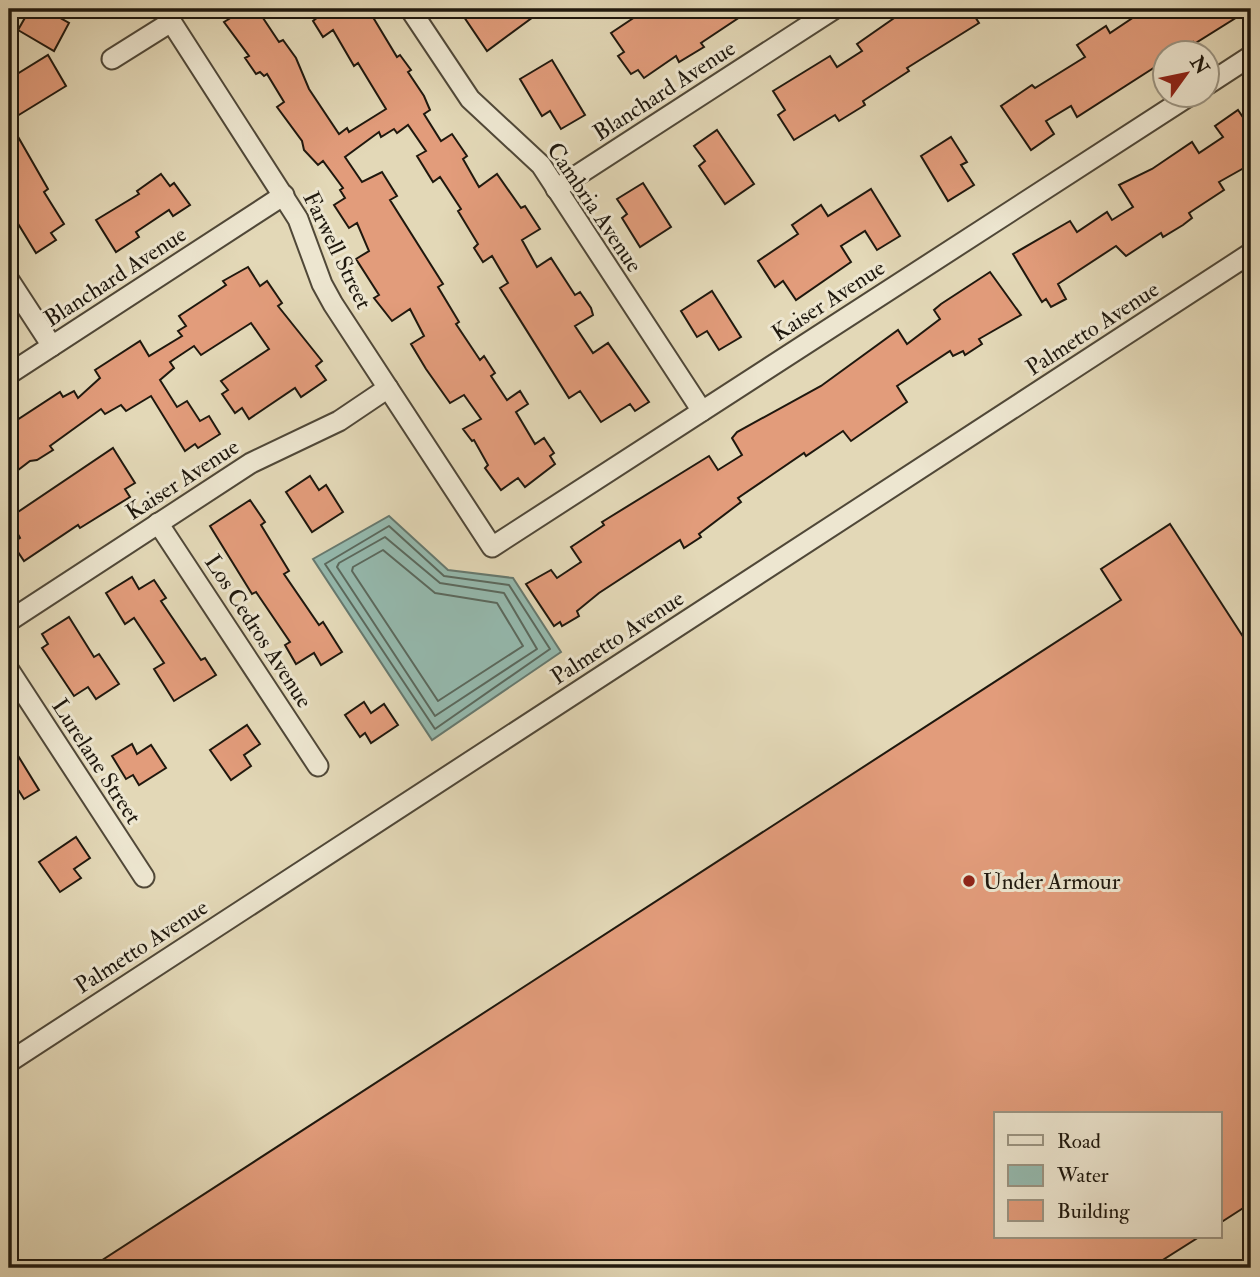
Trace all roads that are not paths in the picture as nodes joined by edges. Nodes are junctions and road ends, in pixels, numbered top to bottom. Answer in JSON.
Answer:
{"nodes":[{"id":1,"x":410,"y":9,"type":"edge"},
{"id":2,"x":834,"y":9,"type":"edge"},
{"id":3,"x":167,"y":15,"type":"edge"},
{"id":4,"x":1251,"y":56,"type":"edge"},
{"id":5,"x":112,"y":59,"type":"dead end"},
{"id":6,"x":1222,"y":75,"type":"edge"},
{"id":7,"x":1170,"y":108,"type":"edge"},
{"id":8,"x":556,"y":189,"type":"junction"},
{"id":9,"x":284,"y":195,"type":"junction"},
{"id":10,"x":1251,"y":253,"type":"edge"},
{"id":11,"x":9,"y":280,"type":"edge"},
{"id":12,"x":52,"y":346,"type":"junction"},
{"id":13,"x":9,"y":374,"type":"edge"},
{"id":14,"x":388,"y":388,"type":"junction"},
{"id":15,"x":702,"y":411,"type":"junction"},
{"id":16,"x":158,"y":523,"type":"junction"},
{"id":17,"x":492,"y":547,"type":"joint"},
{"id":18,"x":9,"y":621,"type":"edge"},
{"id":19,"x":9,"y":670,"type":"edge"},
{"id":20,"x":318,"y":766,"type":"dead end"},
{"id":21,"x":144,"y":877,"type":"dead end"},
{"id":22,"x":9,"y":1062,"type":"edge"}],
"edges":[{"from":1,"to":8,"type":"street","name":"Cambria Avenue"},
{"from":2,"to":8,"type":"street","name":"Blanchard Avenue"},
{"from":3,"to":5,"type":"street"},
{"from":3,"to":9,"type":"street","name":"Farwell Street"},
{"from":4,"to":6,"type":"street"},
{"from":7,"to":15,"type":"street","name":"Kaiser Avenue"},
{"from":8,"to":15,"type":"street","name":"Cambria Avenue"},
{"from":9,"to":12,"type":"street","name":"Blanchard Avenue"},
{"from":9,"to":14,"type":"street","name":"Farwell Street"},
{"from":10,"to":22,"type":"street","name":"Palmetto Avenue"},
{"from":11,"to":12,"type":"street"},
{"from":12,"to":13,"type":"street","name":"Blanchard Avenue"},
{"from":14,"to":16,"type":"street","name":"Kaiser Avenue"},
{"from":14,"to":17,"type":"street","name":"Farwell Street"},
{"from":15,"to":17,"type":"street","name":"Kaiser Avenue"},
{"from":16,"to":18,"type":"street","name":"Kaiser Avenue"},
{"from":16,"to":20,"type":"street","name":"Los Cedros Avenue"},
{"from":19,"to":21,"type":"street","name":"Lurelane Street"}]}
